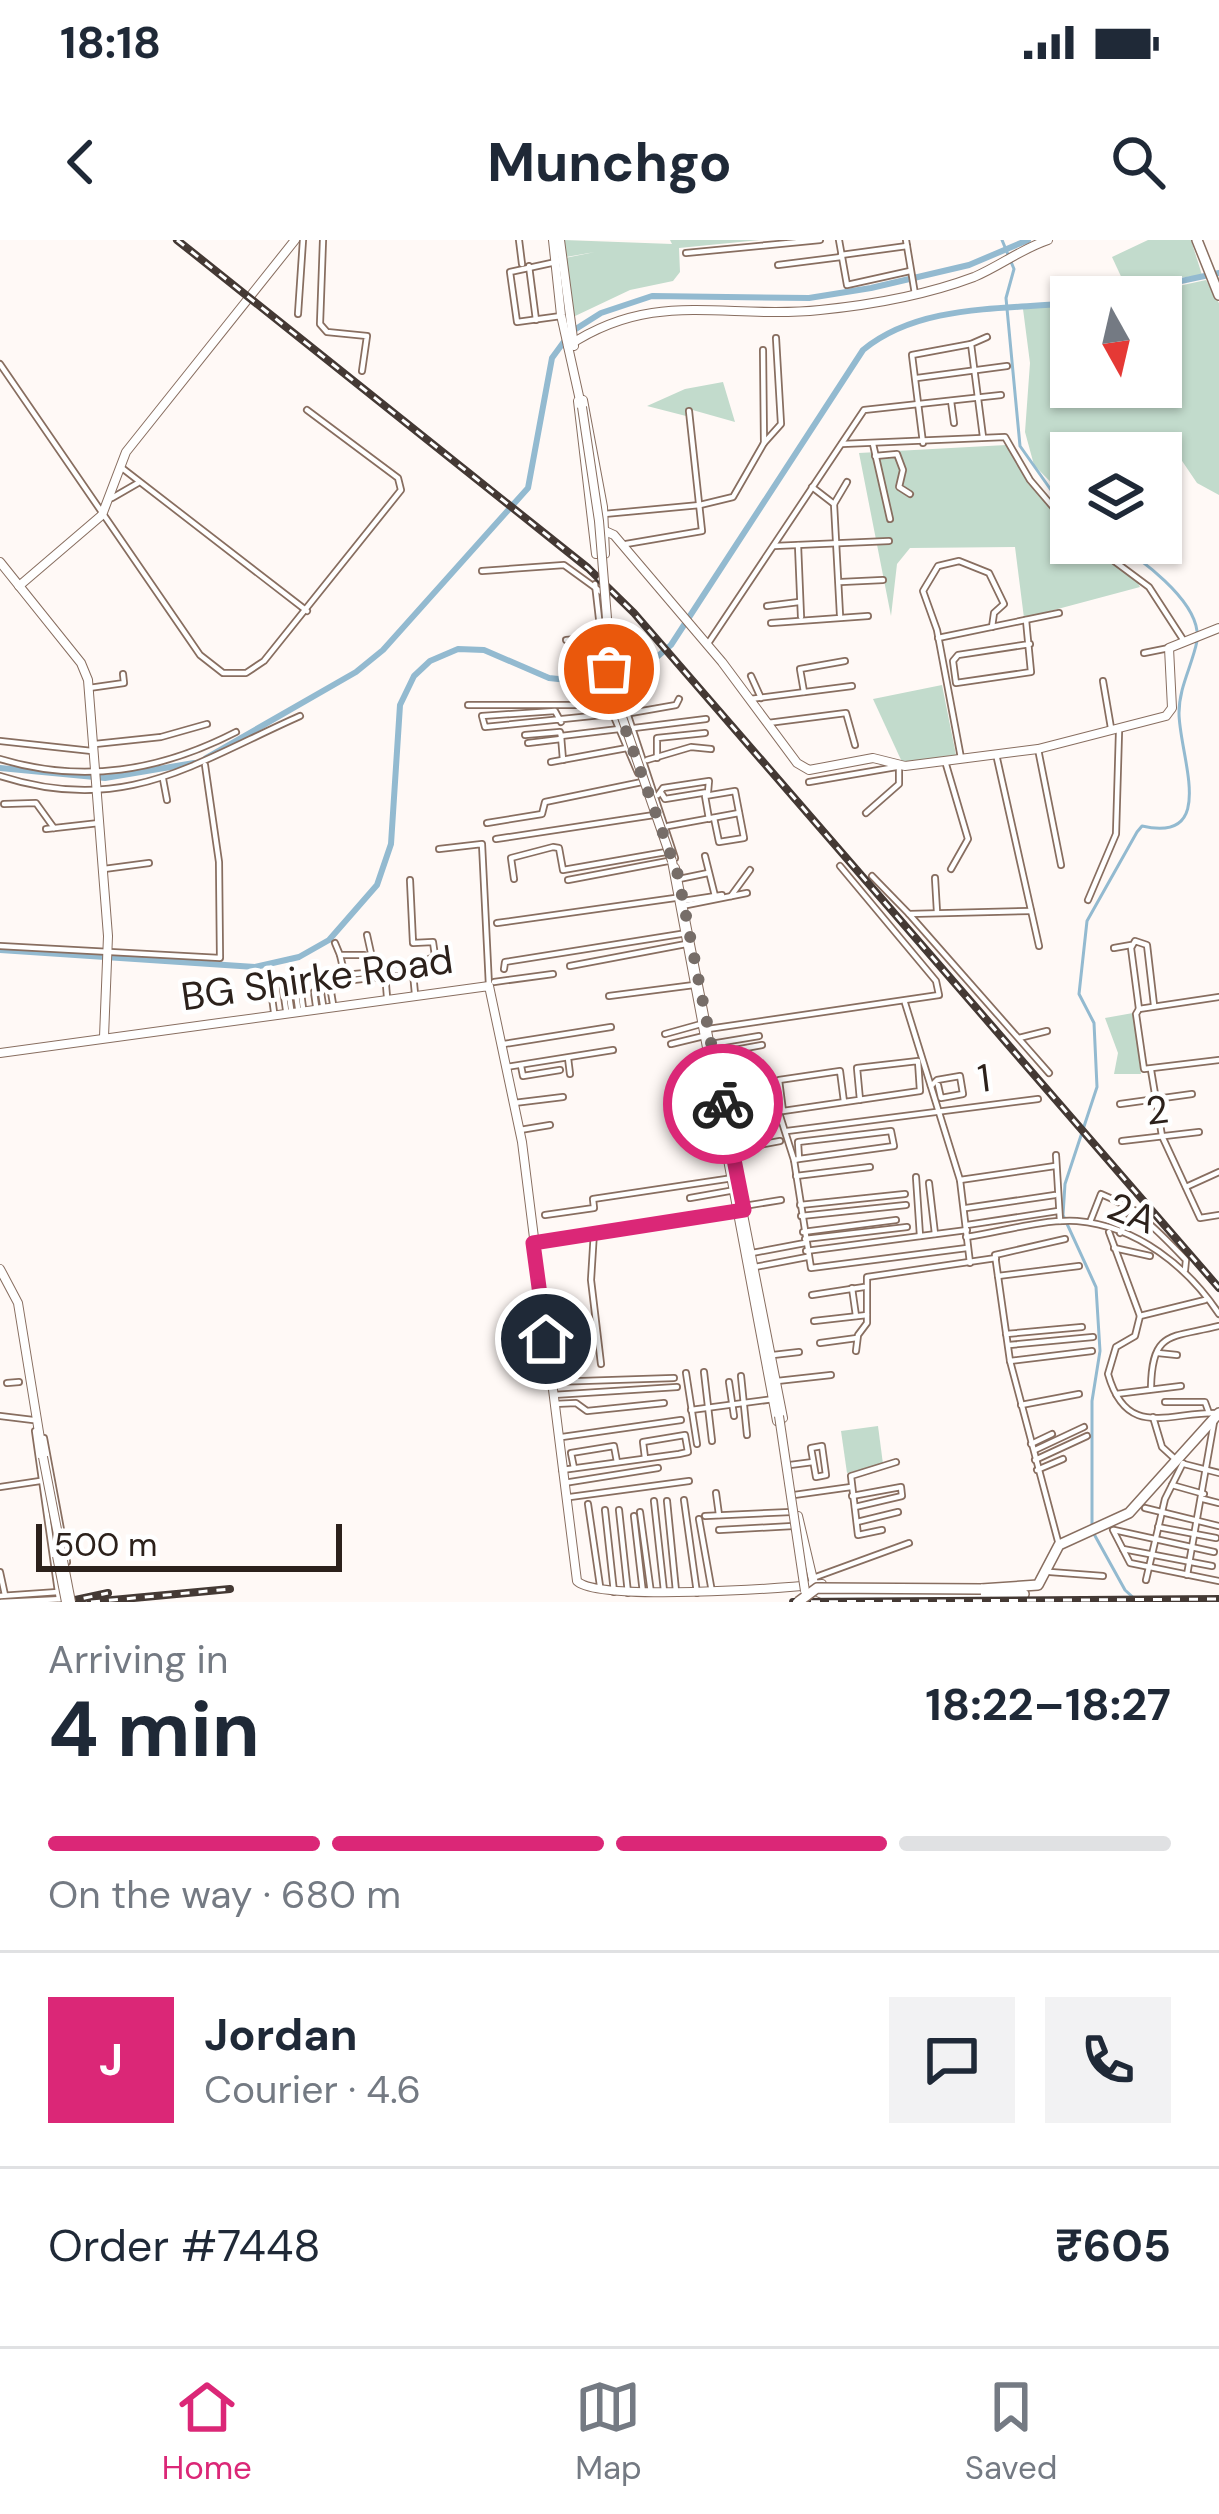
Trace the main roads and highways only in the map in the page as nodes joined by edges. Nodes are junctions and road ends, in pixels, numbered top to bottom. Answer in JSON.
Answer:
{"nodes":[{"id":1,"x":1197,"y":240,"type":"edge"},
{"id":2,"x":1219,"y":295,"type":"edge"},
{"id":3,"x":1213,"y":1415,"type":"edge"},
{"id":4,"x":806,"y":1590,"type":"edge"}],
"edges":[{"from":1,"to":2,"type":"main road"},
{"from":3,"to":4,"type":"main road","bridge":true}]}
